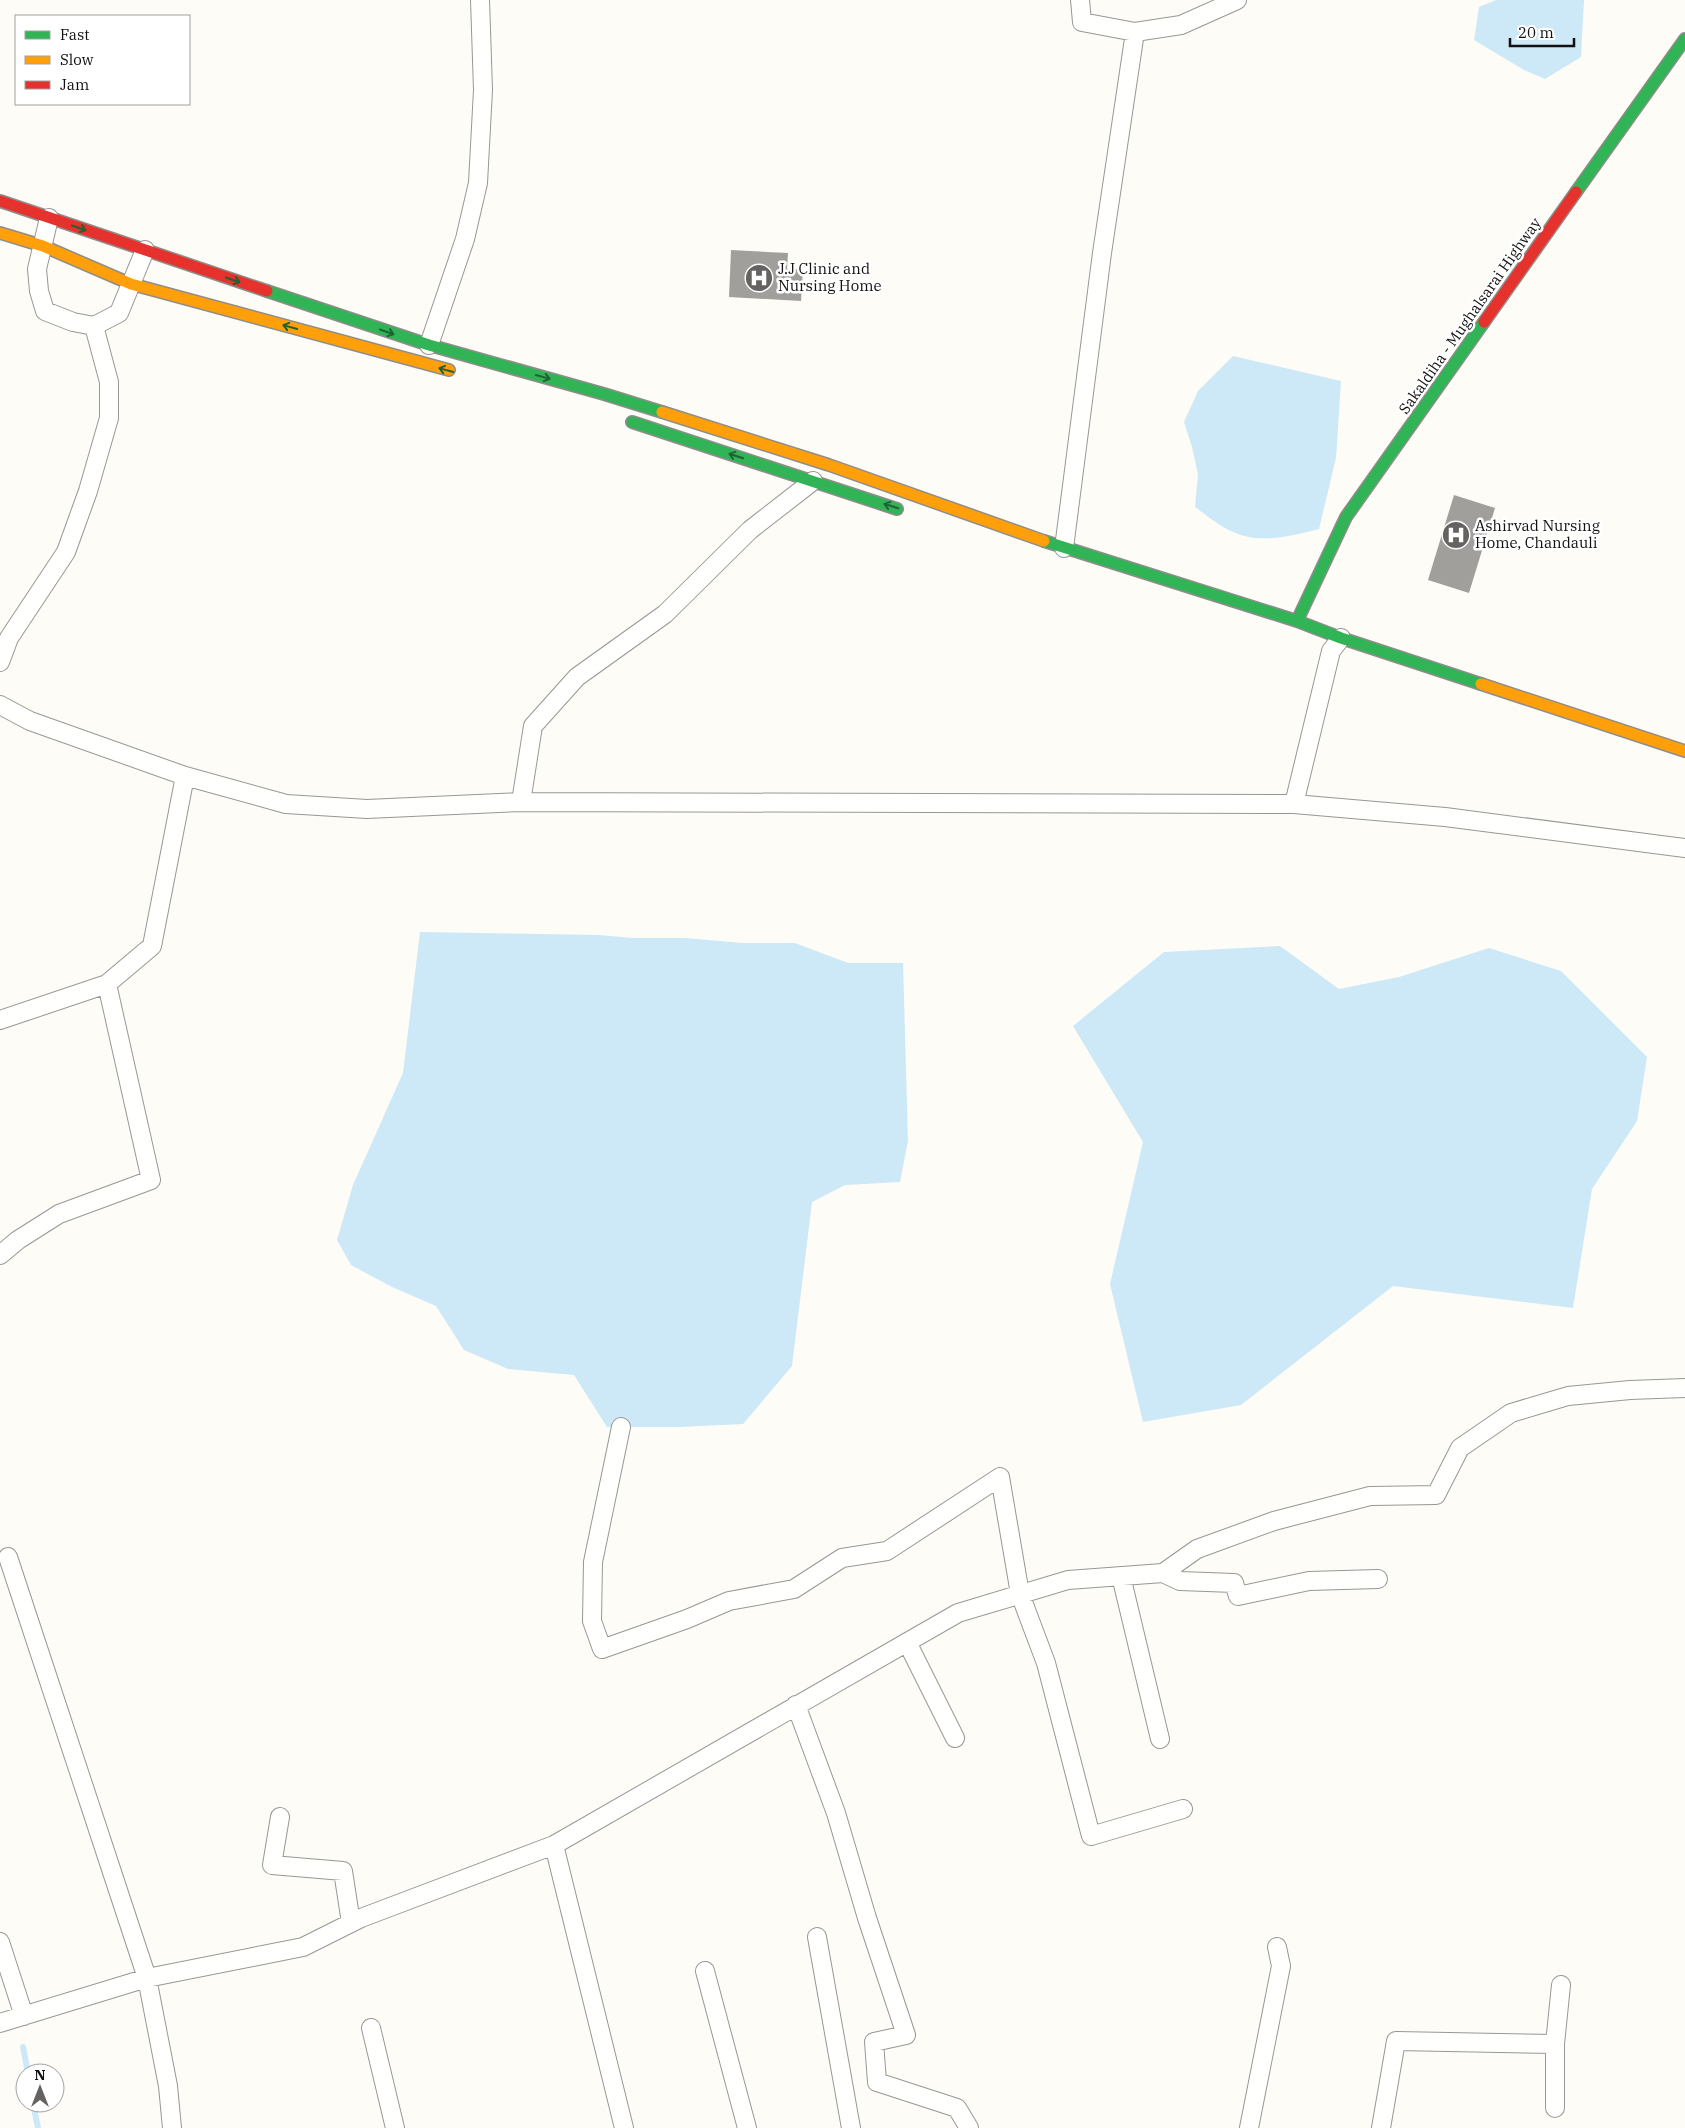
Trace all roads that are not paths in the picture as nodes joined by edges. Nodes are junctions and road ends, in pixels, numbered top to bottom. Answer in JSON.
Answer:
{"nodes":[{"id":1,"x":480,"y":0,"type":"edge"},
{"id":2,"x":1080,"y":0,"type":"edge"},
{"id":3,"x":1237,"y":0,"type":"edge"},
{"id":4,"x":1135,"y":32,"type":"junction"},
{"id":5,"x":1685,"y":39,"type":"edge"},
{"id":6,"x":0,"y":201,"type":"edge"},
{"id":7,"x":49,"y":218,"type":"junction"},
{"id":8,"x":0,"y":233,"type":"edge"},
{"id":9,"x":43,"y":246,"type":"junction"},
{"id":10,"x":145,"y":250,"type":"junction"},
{"id":11,"x":131,"y":284,"type":"junction"},
{"id":12,"x":94,"y":326,"type":"junction"},
{"id":13,"x":429,"y":346,"type":"junction"},
{"id":14,"x":462,"y":374,"type":"dead end"},
{"id":15,"x":623,"y":420,"type":"dead end"},
{"id":16,"x":813,"y":481,"type":"junction"},
{"id":17,"x":907,"y":512,"type":"dead end"},
{"id":18,"x":1064,"y":548,"type":"junction"},
{"id":19,"x":1297,"y":621,"type":"junction"},
{"id":20,"x":1333,"y":648,"type":"junction"},
{"id":21,"x":0,"y":662,"type":"edge"},
{"id":22,"x":0,"y":706,"type":"edge"},
{"id":23,"x":1685,"y":751,"type":"edge"},
{"id":24,"x":185,"y":776,"type":"junction"},
{"id":25,"x":521,"y":802,"type":"junction"},
{"id":26,"x":1294,"y":804,"type":"junction"},
{"id":27,"x":1685,"y":848,"type":"edge"},
{"id":28,"x":107,"y":984,"type":"junction"},
{"id":29,"x":0,"y":1020,"type":"edge"},
{"id":30,"x":0,"y":1255,"type":"edge"},
{"id":31,"x":1685,"y":1388,"type":"edge"},
{"id":32,"x":621,"y":1427,"type":"dead end"},
{"id":33,"x":8,"y":1557,"type":"dead end"},
{"id":34,"x":1163,"y":1572,"type":"junction"},
{"id":35,"x":1121,"y":1576,"type":"junction"},
{"id":36,"x":1378,"y":1579,"type":"dead end"},
{"id":37,"x":1020,"y":1594,"type":"junction"},
{"id":38,"x":907,"y":1642,"type":"junction"},
{"id":39,"x":796,"y":1705,"type":"junction"},
{"id":40,"x":955,"y":1738,"type":"dead end"},
{"id":41,"x":1160,"y":1739,"type":"dead end"},
{"id":42,"x":1182,"y":1809,"type":"dead end"},
{"id":43,"x":280,"y":1817,"type":"dead end"},
{"id":44,"x":554,"y":1845,"type":"junction"},
{"id":45,"x":350,"y":1923,"type":"junction"},
{"id":46,"x":817,"y":1937,"type":"dead end"},
{"id":47,"x":0,"y":1942,"type":"edge"},
{"id":48,"x":1277,"y":1947,"type":"dead end"},
{"id":49,"x":705,"y":1971,"type":"dead end"},
{"id":50,"x":147,"y":1978,"type":"junction"},
{"id":51,"x":1560,"y":1985,"type":"dead end"},
{"id":52,"x":24,"y":2016,"type":"junction"},
{"id":53,"x":0,"y":2023,"type":"edge"},
{"id":54,"x":371,"y":2028,"type":"dead end"},
{"id":55,"x":1555,"y":2044,"type":"junction"},
{"id":56,"x":1555,"y":2108,"type":"dead end"},
{"id":57,"x":172,"y":2128,"type":"edge"},
{"id":58,"x":395,"y":2128,"type":"edge"},
{"id":59,"x":624,"y":2128,"type":"edge"},
{"id":60,"x":746,"y":2128,"type":"edge"},
{"id":61,"x":851,"y":2128,"type":"edge"},
{"id":62,"x":969,"y":2128,"type":"edge"},
{"id":63,"x":1250,"y":2128,"type":"edge"},
{"id":64,"x":1381,"y":2128,"type":"edge"}],
"edges":[{"from":1,"to":13,"type":"street"},
{"from":2,"to":4,"type":"street"},
{"from":3,"to":4,"type":"street"},
{"from":4,"to":18,"type":"street"},
{"from":5,"to":19,"type":"main road","name":"Sakaldiha - Mughalsarai Highway"},
{"from":6,"to":7,"type":"main road"},
{"from":7,"to":9,"type":"street"},
{"from":7,"to":10,"type":"main road","one_way":true},
{"from":8,"to":9,"type":"main road"},
{"from":9,"to":11,"type":"main road"},
{"from":9,"to":12,"type":"street"},
{"from":10,"to":11,"type":"street"},
{"from":10,"to":13,"type":"main road","one_way":true},
{"from":11,"to":12,"type":"street"},
{"from":14,"to":11,"type":"main road","one_way":true},
{"from":12,"to":21,"type":"street"},
{"from":13,"to":18,"type":"main road","one_way":true},
{"from":16,"to":15,"type":"main road","one_way":true},
{"from":17,"to":16,"type":"main road","one_way":true},
{"from":16,"to":25,"type":"street"},
{"from":18,"to":19,"type":"main road"},
{"from":19,"to":20,"type":"main road"},
{"from":20,"to":23,"type":"main road"},
{"from":20,"to":26,"type":"street"},
{"from":22,"to":24,"type":"street"},
{"from":24,"to":25,"type":"street"},
{"from":24,"to":28,"type":"street"},
{"from":25,"to":26,"type":"street"},
{"from":26,"to":27,"type":"street"},
{"from":28,"to":29,"type":"street"},
{"from":28,"to":30,"type":"street"},
{"from":31,"to":34,"type":"street"},
{"from":32,"to":37,"type":"street"},
{"from":33,"to":50,"type":"street"},
{"from":34,"to":35,"type":"street"},
{"from":34,"to":36,"type":"street"},
{"from":35,"to":37,"type":"street"},
{"from":35,"to":41,"type":"street"},
{"from":37,"to":38,"type":"street"},
{"from":37,"to":42,"type":"street"},
{"from":38,"to":39,"type":"street"},
{"from":38,"to":40,"type":"street"},
{"from":39,"to":44,"type":"street"},
{"from":39,"to":62,"type":"street"},
{"from":43,"to":45,"type":"street"},
{"from":44,"to":45,"type":"street"},
{"from":44,"to":59,"type":"street"},
{"from":45,"to":50,"type":"street"},
{"from":46,"to":61,"type":"street"},
{"from":47,"to":52,"type":"street"},
{"from":48,"to":63,"type":"street"},
{"from":49,"to":60,"type":"street"},
{"from":50,"to":52,"type":"street"},
{"from":50,"to":57,"type":"street"},
{"from":51,"to":55,"type":"street"},
{"from":52,"to":53,"type":"street"},
{"from":54,"to":58,"type":"street"},
{"from":55,"to":56,"type":"street"},
{"from":55,"to":64,"type":"street"}]}
